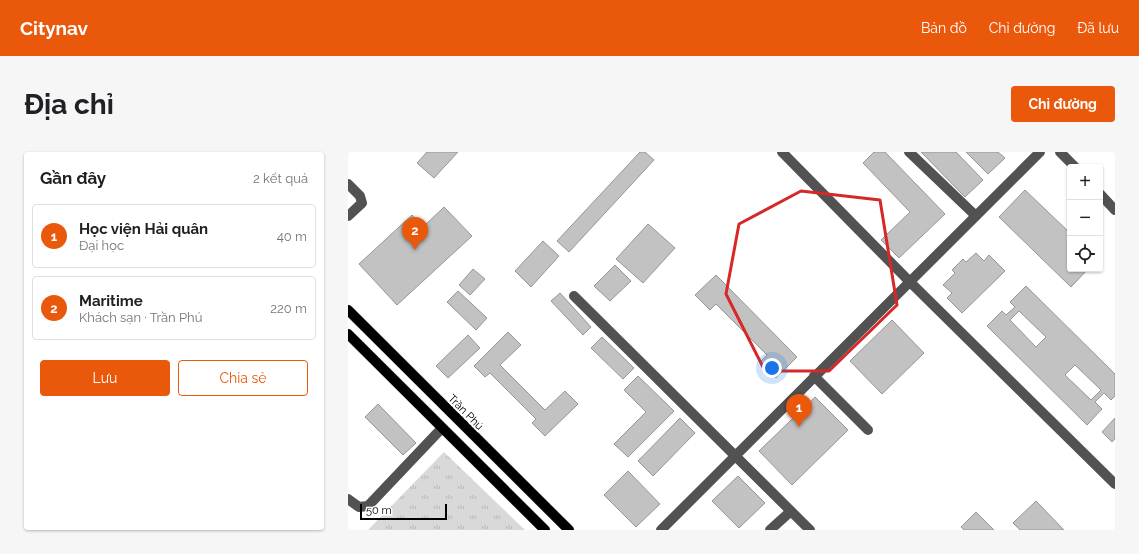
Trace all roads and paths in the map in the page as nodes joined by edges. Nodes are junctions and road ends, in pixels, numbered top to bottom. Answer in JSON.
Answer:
{"nodes":[{"id":1,"x":782,"y":152,"type":"edge"},
{"id":2,"x":909,"y":152,"type":"edge"},
{"id":3,"x":1040,"y":152,"type":"edge"},
{"id":4,"x":1060,"y":152,"type":"edge"},
{"id":5,"x":1072,"y":164,"type":"edge"},
{"id":6,"x":348,"y":184,"type":"edge"},
{"id":7,"x":1103,"y":197,"type":"edge"},
{"id":8,"x":1115,"y":210,"type":"edge"},
{"id":9,"x":348,"y":216,"type":"edge"},
{"id":10,"x":976,"y":216,"type":"junction"},
{"id":11,"x":910,"y":282,"type":"junction"},
{"id":12,"x":574,"y":296,"type":"dead end"},
{"id":13,"x":348,"y":310,"type":"edge"},
{"id":14,"x":348,"y":334,"type":"edge"},
{"id":15,"x":814,"y":376,"type":"junction"},
{"id":16,"x":442,"y":428,"type":"junction"},
{"id":17,"x":868,"y":430,"type":"dead end"},
{"id":18,"x":473,"y":436,"type":"junction"},
{"id":19,"x":461,"y":447,"type":"junction"},
{"id":20,"x":735,"y":454,"type":"junction"},
{"id":21,"x":1115,"y":484,"type":"edge"},
{"id":22,"x":348,"y":499,"type":"edge"},
{"id":23,"x":790,"y":511,"type":"junction"},
{"id":24,"x":545,"y":530,"type":"edge"},
{"id":25,"x":569,"y":530,"type":"edge"},
{"id":26,"x":661,"y":530,"type":"edge"},
{"id":27,"x":770,"y":530,"type":"edge"},
{"id":28,"x":810,"y":530,"type":"edge"}],
"edges":[{"from":1,"to":11,"type":"lane"},
{"from":2,"to":10,"type":"lane"},
{"from":3,"to":10,"type":"lane"},
{"from":4,"to":5,"type":"lane"},
{"from":6,"to":9,"type":"lane"},
{"from":7,"to":8,"type":"lane"},
{"from":10,"to":11,"type":"lane"},
{"from":11,"to":15,"type":"lane"},
{"from":11,"to":21,"type":"lane"},
{"from":12,"to":20,"type":"lane"},
{"from":13,"to":18,"type":"main road","name":"Trần Phú"},
{"from":14,"to":16,"type":"main road"},
{"from":15,"to":17,"type":"lane"},
{"from":15,"to":20,"type":"lane"},
{"from":16,"to":19,"type":"main road"},
{"from":16,"to":22,"type":"lane"},
{"from":18,"to":19,"type":"main road"},
{"from":18,"to":25,"type":"main road","name":"Trần Phú"},
{"from":19,"to":24,"type":"main road"},
{"from":20,"to":23,"type":"lane"},
{"from":20,"to":26,"type":"lane"},
{"from":23,"to":27,"type":"lane"},
{"from":23,"to":28,"type":"lane"}]}
